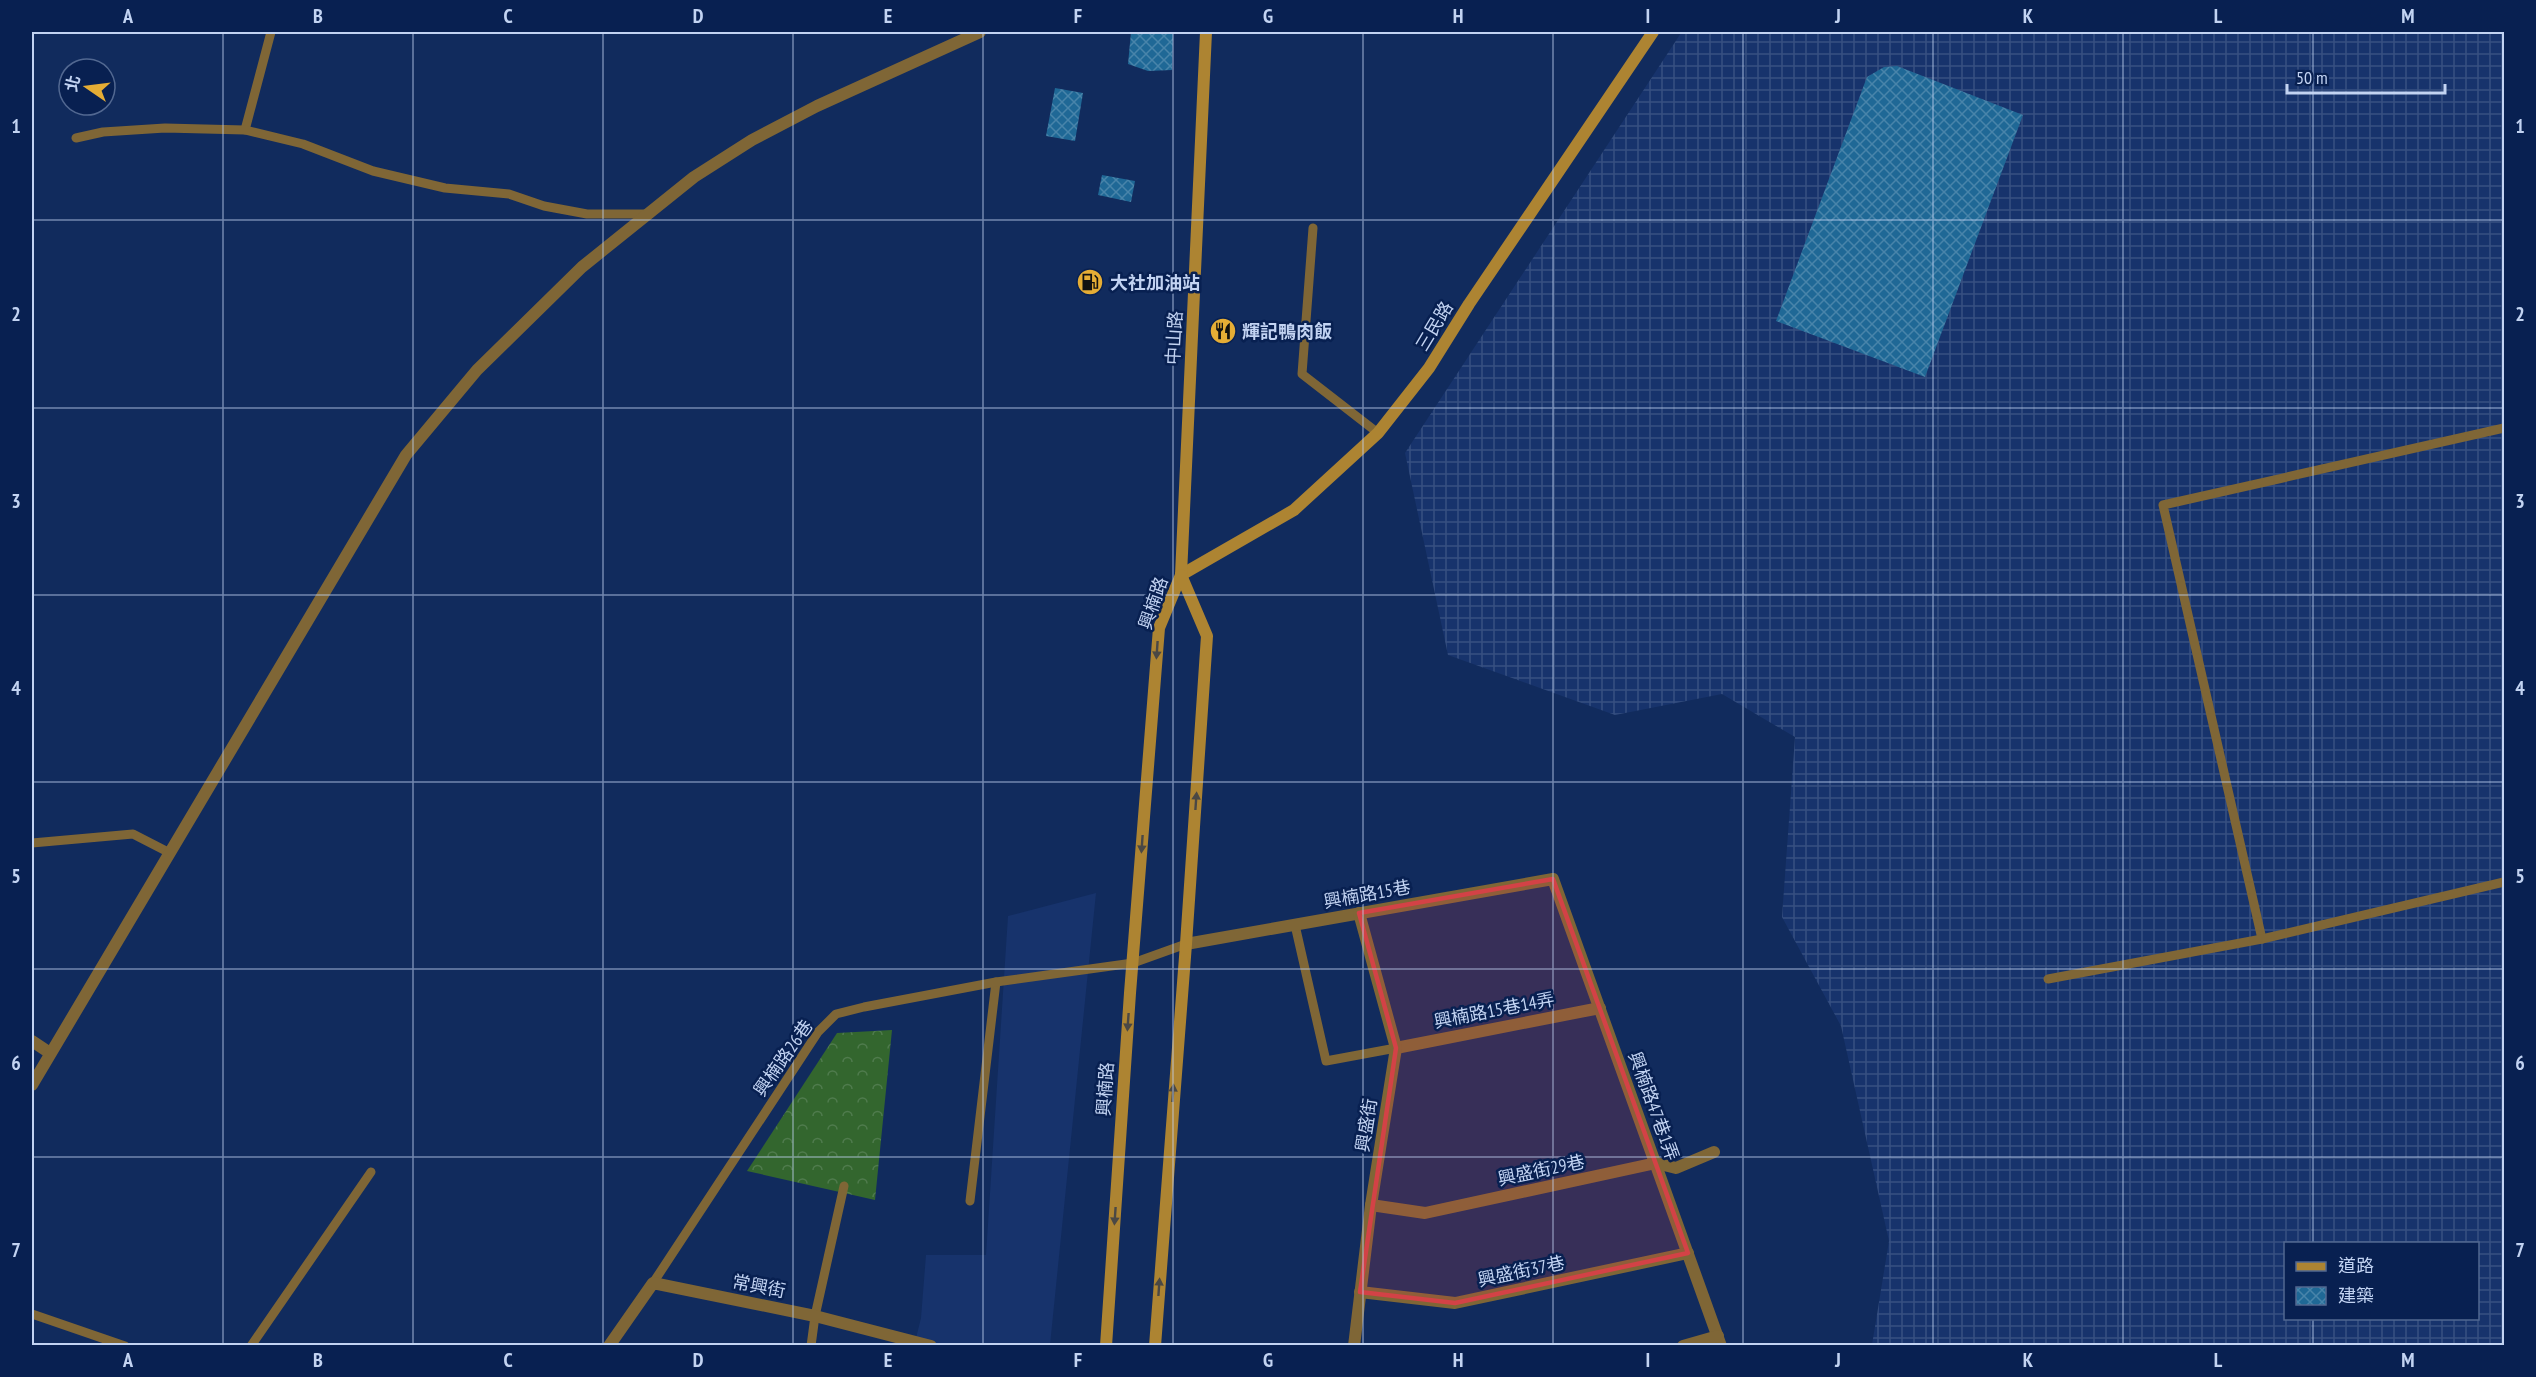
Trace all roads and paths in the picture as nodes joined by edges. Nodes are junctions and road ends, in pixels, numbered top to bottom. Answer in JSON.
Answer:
{"nodes":[{"id":1,"x":271,"y":32,"type":"edge"},
{"id":2,"x":980,"y":32,"type":"edge"},
{"id":3,"x":1206,"y":32,"type":"edge"},
{"id":4,"x":1653,"y":32,"type":"edge"},
{"id":5,"x":245,"y":130,"type":"junction"},
{"id":6,"x":76,"y":138,"type":"dead end"},
{"id":7,"x":650,"y":214,"type":"junction"},
{"id":8,"x":1313,"y":228,"type":"dead end"},
{"id":9,"x":2505,"y":428,"type":"edge"},
{"id":10,"x":1377,"y":434,"type":"junction"},
{"id":11,"x":1181,"y":575,"type":"junction"},
{"id":12,"x":32,"y":843,"type":"edge"},
{"id":13,"x":168,"y":852,"type":"junction"},
{"id":14,"x":1553,"y":879,"type":"joint"},
{"id":15,"x":2505,"y":882,"type":"edge"},
{"id":16,"x":1359,"y":913,"type":"junction"},
{"id":17,"x":1295,"y":925,"type":"junction"},
{"id":18,"x":2262,"y":939,"type":"junction"},
{"id":19,"x":1186,"y":944,"type":"junction"},
{"id":20,"x":1133,"y":963,"type":"junction"},
{"id":21,"x":2048,"y":979,"type":"dead end"},
{"id":22,"x":996,"y":982,"type":"junction"},
{"id":23,"x":1600,"y":1008,"type":"junction"},
{"id":24,"x":32,"y":1041,"type":"edge"},
{"id":25,"x":1396,"y":1048,"type":"junction"},
{"id":26,"x":50,"y":1053,"type":"junction"},
{"id":27,"x":32,"y":1085,"type":"edge"},
{"id":28,"x":1714,"y":1152,"type":"dead end"},
{"id":29,"x":1656,"y":1163,"type":"junction"},
{"id":30,"x":371,"y":1172,"type":"dead end"},
{"id":31,"x":844,"y":1186,"type":"dead end"},
{"id":32,"x":970,"y":1201,"type":"dead end"},
{"id":33,"x":1371,"y":1205,"type":"junction"},
{"id":34,"x":1688,"y":1253,"type":"junction"},
{"id":35,"x":653,"y":1283,"type":"junction"},
{"id":36,"x":1359,"y":1292,"type":"junction"},
{"id":37,"x":32,"y":1314,"type":"edge"},
{"id":38,"x":815,"y":1316,"type":"junction"},
{"id":39,"x":1720,"y":1341,"type":"edge"},
{"id":40,"x":125,"y":1346,"type":"edge"},
{"id":41,"x":251,"y":1346,"type":"edge"},
{"id":42,"x":609,"y":1346,"type":"edge"},
{"id":43,"x":811,"y":1346,"type":"edge"},
{"id":44,"x":931,"y":1346,"type":"edge"},
{"id":45,"x":1106,"y":1346,"type":"edge"},
{"id":46,"x":1155,"y":1346,"type":"edge"},
{"id":47,"x":1354,"y":1346,"type":"edge"},
{"id":48,"x":1683,"y":1346,"type":"edge"}],
"edges":[{"from":1,"to":5,"type":"lane"},
{"from":2,"to":7,"type":"street"},
{"from":3,"to":11,"type":"street","name":"中山路"},
{"from":4,"to":10,"type":"street","name":"三民路"},
{"from":5,"to":6,"type":"lane"},
{"from":5,"to":7,"type":"lane"},
{"from":7,"to":13,"type":"street"},
{"from":8,"to":10,"type":"lane"},
{"from":9,"to":18,"type":"lane"},
{"from":10,"to":11,"type":"street","name":"三民路"},
{"from":19,"to":11,"type":"street","name":"興楠路","one_way":true},
{"from":11,"to":20,"type":"street","name":"興楠路","one_way":true},
{"from":12,"to":13,"type":"lane"},
{"from":13,"to":26,"type":"street"},
{"from":14,"to":16,"type":"street","name":"興楠路15巷"},
{"from":14,"to":23,"type":"street","name":"興楠路47巷1弄"},
{"from":15,"to":18,"type":"lane"},
{"from":16,"to":17,"type":"street","name":"興楠路15巷"},
{"from":16,"to":25,"type":"street","name":"興盛街"},
{"from":17,"to":19,"type":"street","name":"興楠路15巷"},
{"from":17,"to":25,"type":"lane"},
{"from":18,"to":21,"type":"lane"},
{"from":19,"to":20,"type":"lane","name":"興楠路26巷"},
{"from":46,"to":19,"type":"street","name":"興楠路","one_way":true},
{"from":20,"to":22,"type":"lane","name":"興楠路26巷"},
{"from":20,"to":45,"type":"street","name":"興楠路","one_way":true},
{"from":22,"to":32,"type":"lane"},
{"from":22,"to":35,"type":"lane","name":"興楠路26巷"},
{"from":23,"to":25,"type":"street","name":"興楠路15巷14弄"},
{"from":23,"to":29,"type":"street","name":"興楠路47巷1弄"},
{"from":24,"to":26,"type":"street"},
{"from":25,"to":33,"type":"street","name":"興盛街"},
{"from":26,"to":27,"type":"street"},
{"from":28,"to":29,"type":"street","name":"興盛街29巷"},
{"from":29,"to":33,"type":"street","name":"興盛街29巷"},
{"from":29,"to":34,"type":"street","name":"興楠路47巷1弄"},
{"from":30,"to":41,"type":"lane"},
{"from":31,"to":38,"type":"lane"},
{"from":33,"to":36,"type":"street","name":"興盛街"},
{"from":34,"to":36,"type":"street","name":"興盛街37巷"},
{"from":34,"to":39,"type":"street","name":"興楠路47巷1弄"},
{"from":35,"to":38,"type":"street","name":"常興街"},
{"from":35,"to":42,"type":"street"},
{"from":36,"to":47,"type":"street","name":"興盛街"},
{"from":37,"to":40,"type":"lane"},
{"from":38,"to":43,"type":"lane"},
{"from":38,"to":44,"type":"street","name":"常興街"},
{"from":39,"to":48,"type":"street"}]}
